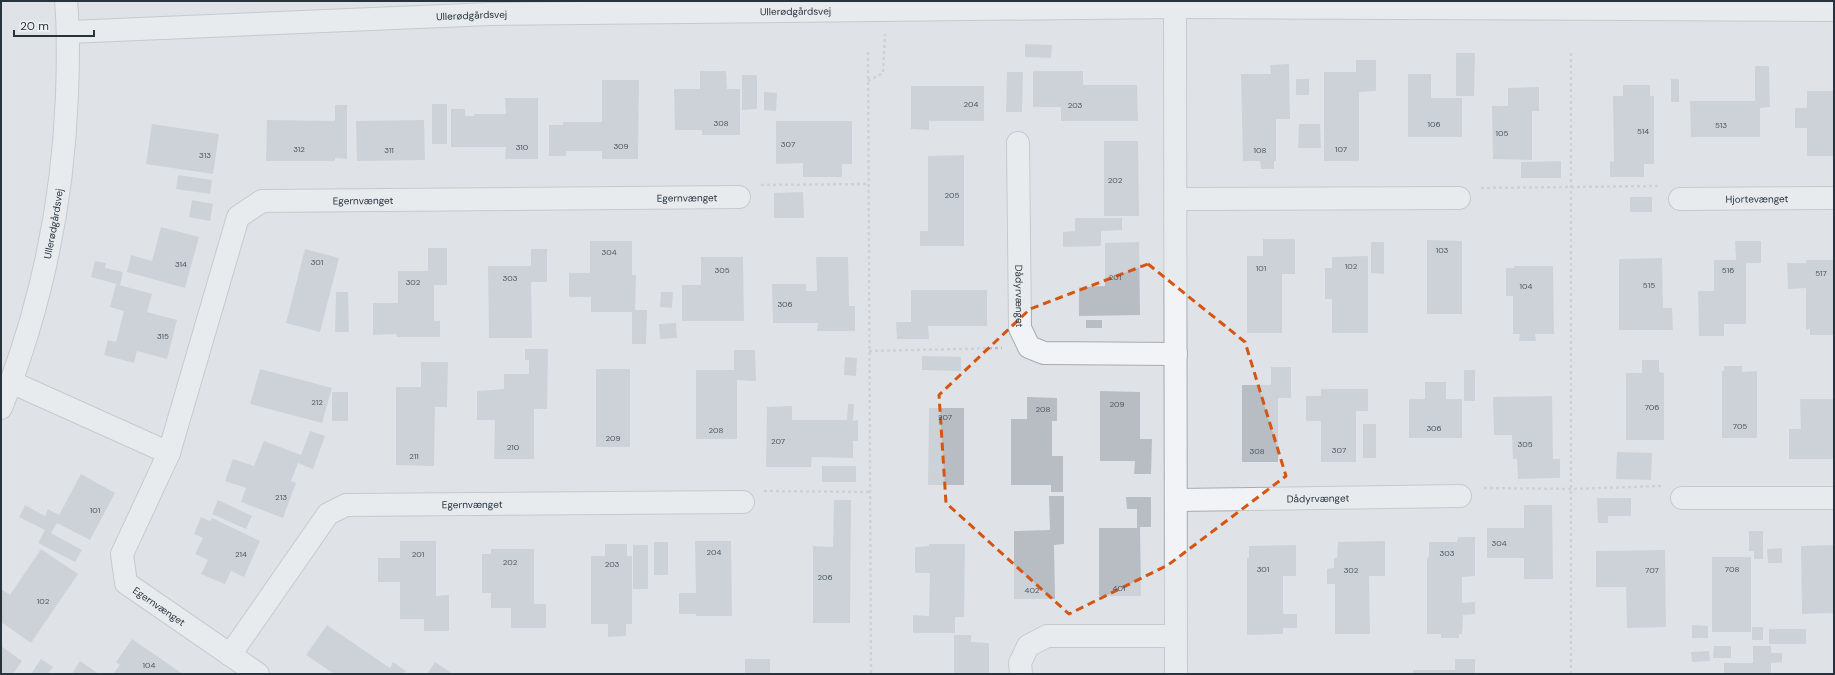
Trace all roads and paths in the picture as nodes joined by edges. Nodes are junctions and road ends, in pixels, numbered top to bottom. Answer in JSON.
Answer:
{"nodes":[{"id":1,"x":66,"y":1,"type":"edge"},
{"id":2,"x":898,"y":5,"type":"edge"},
{"id":3,"x":1175,"y":7,"type":"junction"},
{"id":4,"x":490,"y":8,"type":"edge"},
{"id":5,"x":1834,"y":10,"type":"edge"},
{"id":6,"x":69,"y":32,"type":"junction"},
{"id":7,"x":885,"y":41,"type":"dead end"},
{"id":8,"x":868,"y":52,"type":"dead end"},
{"id":9,"x":1571,"y":52,"type":"dead end"},
{"id":10,"x":868,"y":81,"type":"junction"},
{"id":11,"x":1018,"y":143,"type":"dead end"},
{"id":12,"x":868,"y":184,"type":"junction"},
{"id":13,"x":1571,"y":187,"type":"junction"},
{"id":14,"x":739,"y":198,"type":"joint"},
{"id":15,"x":1459,"y":198,"type":"joint"},
{"id":16,"x":1834,"y":198,"type":"edge"},
{"id":17,"x":1176,"y":199,"type":"junction"},
{"id":18,"x":1680,"y":199,"type":"joint"},
{"id":19,"x":1029,"y":347,"type":"junction"},
{"id":20,"x":869,"y":351,"type":"junction"},
{"id":21,"x":1176,"y":354,"type":"junction"},
{"id":22,"x":11,"y":382,"type":"junction"},
{"id":23,"x":1,"y":408,"type":"edge"},
{"id":24,"x":169,"y":453,"type":"junction"},
{"id":25,"x":1571,"y":489,"type":"junction"},
{"id":26,"x":870,"y":492,"type":"junction"},
{"id":27,"x":1460,"y":496,"type":"joint"},
{"id":28,"x":1682,"y":498,"type":"joint"},
{"id":29,"x":1834,"y":498,"type":"edge"},
{"id":30,"x":1176,"y":500,"type":"junction"},
{"id":31,"x":743,"y":502,"type":"joint"},
{"id":32,"x":1176,"y":636,"type":"junction"},
{"id":33,"x":230,"y":655,"type":"junction"},
{"id":34,"x":258,"y":674,"type":"edge"},
{"id":35,"x":871,"y":674,"type":"edge"},
{"id":36,"x":1020,"y":674,"type":"edge"},
{"id":37,"x":1176,"y":674,"type":"edge"},
{"id":38,"x":1571,"y":674,"type":"edge"}],
"edges":[{"from":1,"to":6,"type":"street","name":"Ullerødgårdsvej"},
{"from":2,"to":3,"type":"street","name":"Ullerødgårdsvej"},
{"from":2,"to":4,"type":"street","name":"Ullerødgårdsvej"},
{"from":3,"to":5,"type":"street","name":"Ullerødgårdsvej"},
{"from":3,"to":17,"type":"street"},
{"from":4,"to":6,"type":"street","name":"Ullerødgårdsvej"},
{"from":6,"to":22,"type":"street","name":"Ullerødgårdsvej"},
{"from":7,"to":10,"type":"path"},
{"from":8,"to":10,"type":"path"},
{"from":9,"to":13,"type":"path"},
{"from":10,"to":12,"type":"path"},
{"from":11,"to":19,"type":"street","name":"Dådyrvænget"},
{"from":12,"to":14,"type":"path"},
{"from":12,"to":20,"type":"path"},
{"from":13,"to":15,"type":"path"},
{"from":13,"to":18,"type":"path"},
{"from":13,"to":25,"type":"path"},
{"from":14,"to":24,"type":"street","name":"Egernvænget"},
{"from":15,"to":17,"type":"street"},
{"from":16,"to":18,"type":"street","name":"Hjortevænget"},
{"from":17,"to":21,"type":"street"},
{"from":19,"to":20,"type":"path"},
{"from":19,"to":21,"type":"street"},
{"from":20,"to":26,"type":"path"},
{"from":21,"to":30,"type":"street"},
{"from":22,"to":23,"type":"street","name":"Ullerødgårdsvej"},
{"from":22,"to":24,"type":"street"},
{"from":24,"to":33,"type":"street","name":"Egernvænget"},
{"from":25,"to":27,"type":"path"},
{"from":25,"to":28,"type":"path"},
{"from":25,"to":38,"type":"path"},
{"from":26,"to":31,"type":"path"},
{"from":26,"to":35,"type":"path"},
{"from":27,"to":30,"type":"street","name":"Dådyrvænget"},
{"from":28,"to":29,"type":"street"},
{"from":30,"to":32,"type":"street"},
{"from":31,"to":33,"type":"street","name":"Egernvænget"},
{"from":32,"to":36,"type":"street"},
{"from":32,"to":37,"type":"street"},
{"from":33,"to":34,"type":"street","name":"Egernvænget"}]}
